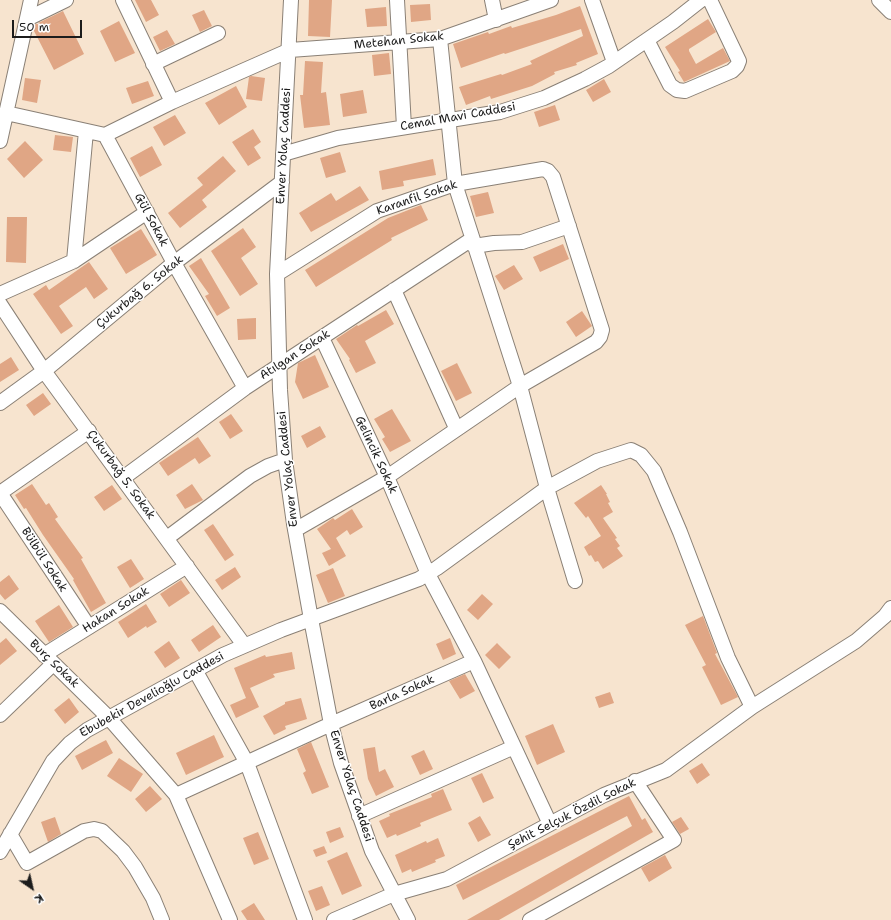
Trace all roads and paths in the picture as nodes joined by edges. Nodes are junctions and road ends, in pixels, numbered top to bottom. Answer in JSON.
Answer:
{"nodes":[{"id":1,"x":31,"y":0,"type":"edge"},
{"id":2,"x":66,"y":0,"type":"edge"},
{"id":3,"x":123,"y":0,"type":"edge"},
{"id":4,"x":291,"y":0,"type":"edge"},
{"id":5,"x":397,"y":0,"type":"edge"},
{"id":6,"x":492,"y":0,"type":"edge"},
{"id":7,"x":551,"y":0,"type":"edge"},
{"id":8,"x":592,"y":0,"type":"edge"},
{"id":9,"x":710,"y":0,"type":"edge"},
{"id":10,"x":879,"y":0,"type":"edge"},
{"id":11,"x":694,"y":3,"type":"edge"},
{"id":12,"x":891,"y":12,"type":"edge"},
{"id":13,"x":27,"y":19,"type":"junction"},
{"id":14,"x":496,"y":20,"type":"junction"},
{"id":15,"x":218,"y":33,"type":"dead end"},
{"id":16,"x":440,"y":39,"type":"junction"},
{"id":17,"x":647,"y":40,"type":"junction"},
{"id":18,"x":400,"y":42,"type":"junction"},
{"id":19,"x":290,"y":50,"type":"junction"},
{"id":20,"x":614,"y":62,"type":"junction"},
{"id":21,"x":153,"y":64,"type":"junction"},
{"id":22,"x":6,"y":94,"type":"edge"},
{"id":23,"x":172,"y":102,"type":"junction"},
{"id":24,"x":6,"y":113,"type":"junction"},
{"id":25,"x":448,"y":120,"type":"junction"},
{"id":26,"x":404,"y":128,"type":"junction"},
{"id":27,"x":86,"y":131,"type":"junction"},
{"id":28,"x":105,"y":135,"type":"junction"},
{"id":29,"x":0,"y":141,"type":"edge"},
{"id":30,"x":283,"y":154,"type":"junction"},
{"id":31,"x":282,"y":182,"type":"junction"},
{"id":32,"x":455,"y":184,"type":"junction"},
{"id":33,"x":146,"y":212,"type":"junction"},
{"id":34,"x":569,"y":226,"type":"junction"},
{"id":35,"x":473,"y":243,"type":"junction"},
{"id":36,"x":74,"y":261,"type":"junction"},
{"id":37,"x":174,"y":264,"type":"junction"},
{"id":38,"x":277,"y":274,"type":"junction"},
{"id":39,"x":394,"y":290,"type":"junction"},
{"id":40,"x":0,"y":294,"type":"edge"},
{"id":41,"x":0,"y":304,"type":"edge"},
{"id":42,"x":322,"y":338,"type":"junction"},
{"id":43,"x":279,"y":365,"type":"junction"},
{"id":44,"x":44,"y":371,"type":"junction"},
{"id":45,"x":520,"y":386,"type":"junction"},
{"id":46,"x":245,"y":388,"type":"junction"},
{"id":47,"x":0,"y":403,"type":"edge"},
{"id":48,"x":456,"y":428,"type":"junction"},
{"id":49,"x":89,"y":431,"type":"junction"},
{"id":50,"x":285,"y":460,"type":"junction"},
{"id":51,"x":387,"y":477,"type":"junction"},
{"id":52,"x":123,"y":478,"type":"junction"},
{"id":53,"x":547,"y":488,"type":"junction"},
{"id":54,"x":0,"y":493,"type":"edge"},
{"id":55,"x":295,"y":530,"type":"junction"},
{"id":56,"x":167,"y":538,"type":"junction"},
{"id":57,"x":187,"y":566,"type":"junction"},
{"id":58,"x":428,"y":574,"type":"junction"},
{"id":59,"x":576,"y":581,"type":"dead end"},
{"id":60,"x":891,"y":608,"type":"edge"},
{"id":61,"x":2,"y":617,"type":"edge"},
{"id":62,"x":311,"y":620,"type":"junction"},
{"id":63,"x":89,"y":627,"type":"junction"},
{"id":64,"x":244,"y":645,"type":"junction"},
{"id":65,"x":49,"y":659,"type":"junction"},
{"id":66,"x":474,"y":662,"type":"junction"},
{"id":67,"x":195,"y":670,"type":"junction"},
{"id":68,"x":752,"y":707,"type":"junction"},
{"id":69,"x":0,"y":715,"type":"edge"},
{"id":70,"x":108,"y":717,"type":"junction"},
{"id":71,"x":331,"y":724,"type":"junction"},
{"id":72,"x":514,"y":747,"type":"junction"},
{"id":73,"x":247,"y":763,"type":"junction"},
{"id":74,"x":635,"y":781,"type":"junction"},
{"id":75,"x":176,"y":795,"type":"junction"},
{"id":76,"x":358,"y":816,"type":"junction"},
{"id":77,"x":550,"y":824,"type":"junction"},
{"id":78,"x":10,"y":834,"type":"junction"},
{"id":79,"x":0,"y":852,"type":"edge"},
{"id":80,"x":394,"y":894,"type":"junction"},
{"id":81,"x":162,"y":920,"type":"edge"},
{"id":82,"x":230,"y":920,"type":"edge"},
{"id":83,"x":305,"y":920,"type":"edge"},
{"id":84,"x":334,"y":920,"type":"edge"},
{"id":85,"x":408,"y":920,"type":"edge"},
{"id":86,"x":530,"y":920,"type":"edge"}],
"edges":[{"from":1,"to":13,"type":"street"},
{"from":2,"to":13,"type":"street"},
{"from":3,"to":21,"type":"street"},
{"from":4,"to":19,"type":"street","name":"Enver Yolaç Caddesi"},
{"from":5,"to":18,"type":"street"},
{"from":6,"to":14,"type":"street"},
{"from":7,"to":14,"type":"street","name":"Metehan Sokak"},
{"from":8,"to":20,"type":"street"},
{"from":9,"to":17,"type":"street"},
{"from":10,"to":12,"type":"street"},
{"from":11,"to":17,"type":"street","name":"Cemal Mavi Caddesi"},
{"from":13,"to":22,"type":"street"},
{"from":14,"to":16,"type":"street","name":"Metehan Sokak"},
{"from":15,"to":21,"type":"street"},
{"from":16,"to":18,"type":"street","name":"Metehan Sokak"},
{"from":16,"to":25,"type":"street"},
{"from":17,"to":20,"type":"street","name":"Cemal Mavi Caddesi"},
{"from":18,"to":19,"type":"street","name":"Metehan Sokak"},
{"from":18,"to":26,"type":"street"},
{"from":19,"to":23,"type":"street","name":"Metehan Sokak"},
{"from":19,"to":30,"type":"street","name":"Enver Yolaç Caddesi"},
{"from":20,"to":25,"type":"street","name":"Cemal Mavi Caddesi"},
{"from":21,"to":23,"type":"street"},
{"from":22,"to":24,"type":"street"},
{"from":23,"to":28,"type":"street","name":"Metehan Sokak"},
{"from":24,"to":27,"type":"street"},
{"from":24,"to":29,"type":"street"},
{"from":25,"to":26,"type":"street","name":"Cemal Mavi Caddesi"},
{"from":25,"to":32,"type":"street"},
{"from":26,"to":30,"type":"street","name":"Cemal Mavi Caddesi"},
{"from":27,"to":28,"type":"street"},
{"from":27,"to":36,"type":"street"},
{"from":28,"to":33,"type":"street","name":"Gül Sokak"},
{"from":30,"to":31,"type":"street","name":"Enver Yolaç Caddesi"},
{"from":31,"to":37,"type":"street","name":"Çukurbağ 6. Sokak"},
{"from":31,"to":38,"type":"street","name":"Enver Yolaç Caddesi"},
{"from":32,"to":34,"type":"street","name":"Karanfil Sokak"},
{"from":32,"to":35,"type":"street"},
{"from":32,"to":38,"type":"street","name":"Karanfil Sokak"},
{"from":33,"to":36,"type":"street"},
{"from":33,"to":37,"type":"street","name":"Gül Sokak"},
{"from":34,"to":35,"type":"street"},
{"from":34,"to":45,"type":"street"},
{"from":35,"to":39,"type":"street","name":"Atılgan Sokak"},
{"from":35,"to":45,"type":"street"},
{"from":36,"to":40,"type":"street"},
{"from":37,"to":44,"type":"street","name":"Çukurbağ 6. Sokak"},
{"from":37,"to":46,"type":"street","name":"Gül Sokak"},
{"from":38,"to":43,"type":"street","name":"Enver Yolaç Caddesi"},
{"from":39,"to":42,"type":"street","name":"Atılgan Sokak"},
{"from":39,"to":48,"type":"street"},
{"from":41,"to":44,"type":"street","name":"Çukurbağ 5. Sokak"},
{"from":42,"to":43,"type":"street","name":"Atılgan Sokak"},
{"from":42,"to":51,"type":"street","name":"Gelincik Sokak"},
{"from":43,"to":46,"type":"street","name":"Atılgan Sokak"},
{"from":43,"to":50,"type":"street","name":"Enver Yolaç Caddesi"},
{"from":44,"to":47,"type":"street","name":"Çukurbağ 6. Sokak"},
{"from":44,"to":49,"type":"street","name":"Çukurbağ 5. Sokak"},
{"from":45,"to":48,"type":"street"},
{"from":45,"to":53,"type":"street"},
{"from":46,"to":52,"type":"street","name":"Atılgan Sokak"},
{"from":48,"to":51,"type":"street"},
{"from":49,"to":52,"type":"street","name":"Çukurbağ 5. Sokak"},
{"from":49,"to":54,"type":"street"},
{"from":50,"to":55,"type":"street","name":"Enver Yolaç Caddesi"},
{"from":50,"to":56,"type":"street"},
{"from":51,"to":55,"type":"street"},
{"from":51,"to":58,"type":"street","name":"Gelincik Sokak"},
{"from":52,"to":56,"type":"street","name":"Çukurbağ 5. Sokak"},
{"from":53,"to":58,"type":"street","name":"Ebubekir Develioğlu Caddesi"},
{"from":53,"to":59,"type":"street"},
{"from":53,"to":68,"type":"street","name":"Ebubekir Develioğlu Caddesi"},
{"from":54,"to":63,"type":"street","name":"Bülbül Sokak"},
{"from":55,"to":62,"type":"street","name":"Enver Yolaç Caddesi"},
{"from":56,"to":57,"type":"street","name":"Çukurbağ 5. Sokak"},
{"from":57,"to":63,"type":"street","name":"Hakan Sokak"},
{"from":57,"to":64,"type":"street","name":"Çukurbağ 5. Sokak"},
{"from":58,"to":62,"type":"street","name":"Ebubekir Develioğlu Caddesi"},
{"from":58,"to":66,"type":"street","name":"Gelincik Sokak"},
{"from":60,"to":68,"type":"street","name":"Şehit Selçuk Özdil Sokak"},
{"from":61,"to":65,"type":"street","name":"Burç Sokak"},
{"from":62,"to":64,"type":"street","name":"Ebubekir Develioğlu Caddesi"},
{"from":62,"to":71,"type":"street","name":"Enver Yolaç Caddesi"},
{"from":63,"to":65,"type":"street","name":"Hakan Sokak"},
{"from":64,"to":67,"type":"street","name":"Ebubekir Develioğlu Caddesi"},
{"from":65,"to":69,"type":"street","name":"Hakan Sokak"},
{"from":65,"to":70,"type":"street","name":"Burç Sokak"},
{"from":66,"to":71,"type":"street","name":"Barla Sokak"},
{"from":66,"to":72,"type":"street","name":"Gelincik Sokak"},
{"from":67,"to":70,"type":"street","name":"Ebubekir Develioğlu Caddesi"},
{"from":67,"to":73,"type":"street"},
{"from":68,"to":74,"type":"street","name":"Şehit Selçuk Özdil Sokak"},
{"from":70,"to":75,"type":"street","name":"Burç Sokak"},
{"from":70,"to":78,"type":"street","name":"Ebubekir Develioğlu Caddesi"},
{"from":71,"to":73,"type":"street","name":"Barla Sokak"},
{"from":71,"to":76,"type":"street","name":"Enver Yolaç Caddesi"},
{"from":72,"to":76,"type":"street"},
{"from":72,"to":77,"type":"street","name":"Gelincik Sokak"},
{"from":73,"to":75,"type":"street","name":"Barla Sokak"},
{"from":73,"to":83,"type":"street"},
{"from":74,"to":77,"type":"street","name":"Şehit Selçuk Özdil Sokak"},
{"from":74,"to":86,"type":"street"},
{"from":75,"to":82,"type":"street","name":"Burç Sokak"},
{"from":76,"to":80,"type":"street","name":"Enver Yolaç Caddesi"},
{"from":77,"to":80,"type":"street","name":"Şehit Selçuk Özdil Sokak"},
{"from":78,"to":79,"type":"street","name":"Ebubekir Develioğlu Caddesi"},
{"from":78,"to":81,"type":"street"},
{"from":80,"to":84,"type":"street","name":"Şehit Selçuk Özdil Sokak"},
{"from":80,"to":85,"type":"street","name":"Enver Yolaç Caddesi"}]}
